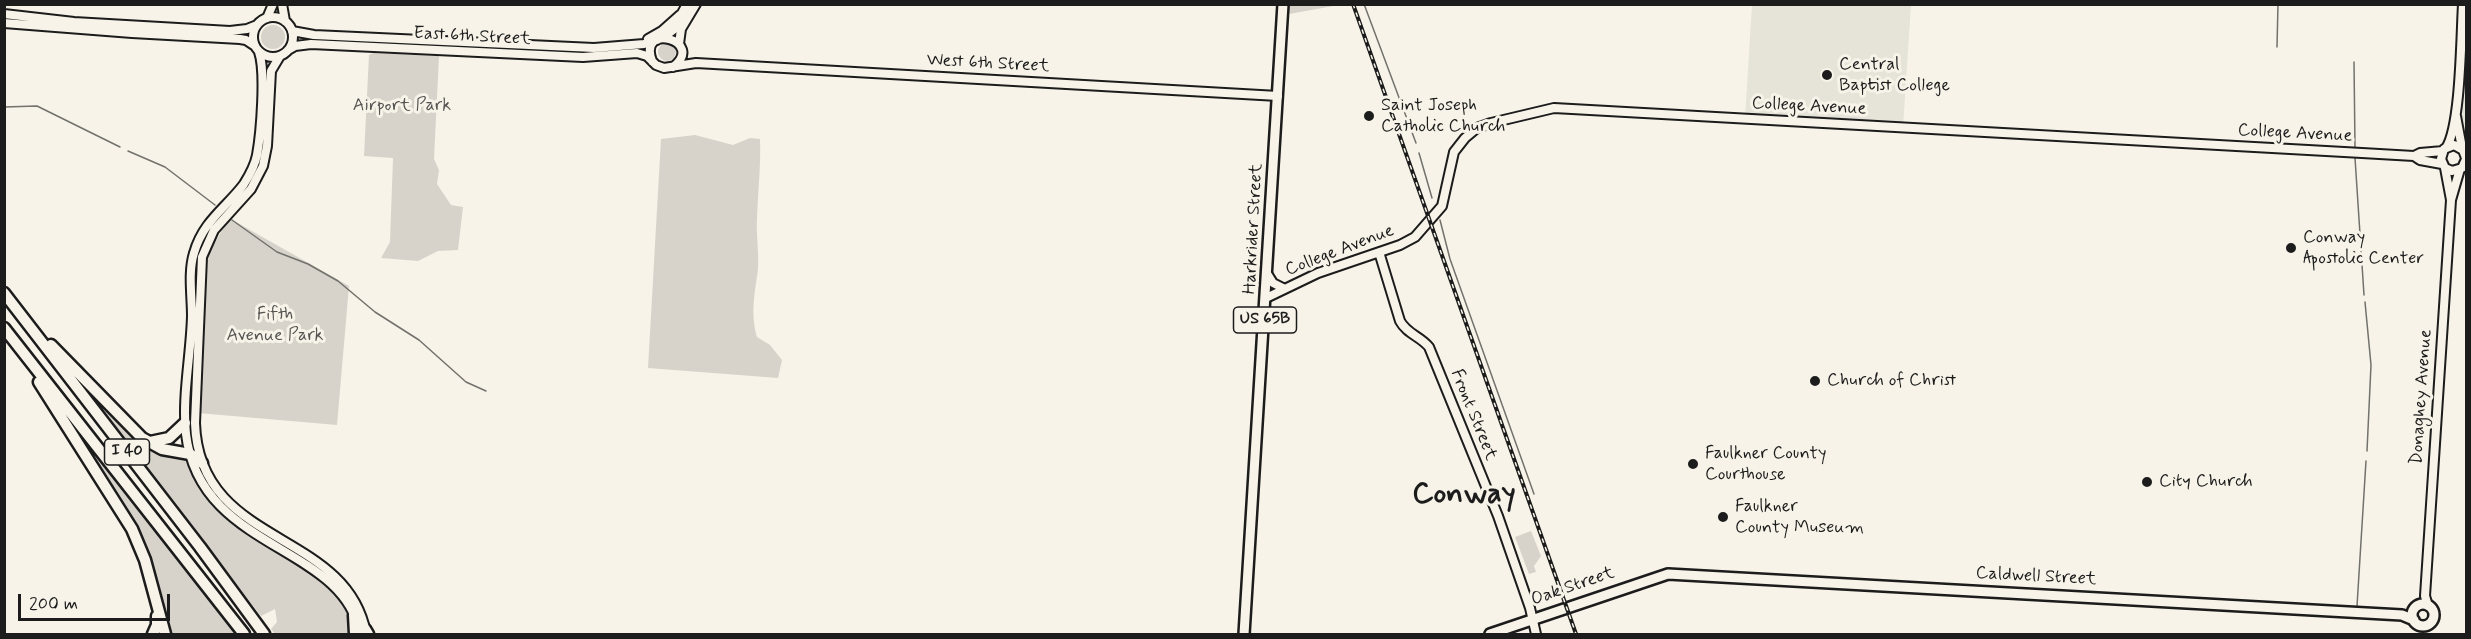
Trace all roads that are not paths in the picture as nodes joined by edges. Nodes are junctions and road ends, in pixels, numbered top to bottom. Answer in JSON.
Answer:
{"nodes":[{"id":1,"x":273,"y":4,"type":"edge"},
{"id":2,"x":282,"y":4,"type":"edge"},
{"id":3,"x":687,"y":4,"type":"edge"},
{"id":4,"x":696,"y":4,"type":"edge"},
{"id":5,"x":1283,"y":4,"type":"edge"},
{"id":6,"x":2463,"y":4,"type":"edge"},
{"id":7,"x":4,"y":14,"type":"edge"},
{"id":8,"x":680,"y":15,"type":"junction"},
{"id":9,"x":50,"y":18,"type":"junction"},
{"id":10,"x":267,"y":18,"type":"junction"},
{"id":11,"x":285,"y":21,"type":"junction"},
{"id":12,"x":4,"y":23,"type":"edge"},
{"id":13,"x":257,"y":24,"type":"junction"},
{"id":14,"x":50,"y":28,"type":"junction"},
{"id":15,"x":292,"y":31,"type":"junction"},
{"id":16,"x":661,"y":39,"type":"junction"},
{"id":17,"x":629,"y":45,"type":"junction"},
{"id":18,"x":680,"y":48,"type":"junction"},
{"id":19,"x":257,"y":49,"type":"junction"},
{"id":20,"x":288,"y":50,"type":"junction"},
{"id":21,"x":280,"y":56,"type":"junction"},
{"id":22,"x":652,"y":61,"type":"junction"},
{"id":23,"x":696,"y":63,"type":"junction"},
{"id":24,"x":672,"y":67,"type":"junction"},
{"id":25,"x":1278,"y":96,"type":"junction"},
{"id":26,"x":2456,"y":116,"type":"junction"},
{"id":27,"x":2444,"y":149,"type":"junction"},
{"id":28,"x":2414,"y":156,"type":"junction"},
{"id":29,"x":2465,"y":159,"type":"edge"},
{"id":30,"x":2443,"y":166,"type":"junction"},
{"id":31,"x":2451,"y":200,"type":"junction"},
{"id":32,"x":1379,"y":252,"type":"junction"},
{"id":33,"x":1268,"y":275,"type":"junction"},
{"id":34,"x":1283,"y":288,"type":"junction"},
{"id":35,"x":4,"y":293,"type":"edge"},
{"id":36,"x":1266,"y":298,"type":"junction"},
{"id":37,"x":21,"y":315,"type":"junction"},
{"id":38,"x":4,"y":328,"type":"edge"},
{"id":39,"x":26,"y":356,"type":"junction"},
{"id":40,"x":185,"y":423,"type":"junction"},
{"id":41,"x":142,"y":438,"type":"junction"},
{"id":42,"x":190,"y":454,"type":"junction"},
{"id":43,"x":202,"y":463,"type":"junction"},
{"id":44,"x":1668,"y":574,"type":"joint"},
{"id":45,"x":154,"y":592,"type":"junction"},
{"id":46,"x":2418,"y":613,"type":"junction"},
{"id":47,"x":354,"y":615,"type":"junction"},
{"id":48,"x":1531,"y":619,"type":"junction"},
{"id":49,"x":2428,"y":625,"type":"junction"},
{"id":50,"x":365,"y":633,"type":"edge"},
{"id":51,"x":153,"y":634,"type":"edge"},
{"id":52,"x":165,"y":634,"type":"edge"},
{"id":53,"x":244,"y":634,"type":"edge"},
{"id":54,"x":264,"y":634,"type":"edge"},
{"id":55,"x":354,"y":634,"type":"edge"},
{"id":56,"x":1244,"y":634,"type":"edge"},
{"id":57,"x":1490,"y":634,"type":"edge"},
{"id":58,"x":1536,"y":634,"type":"edge"},
{"id":59,"x":2422,"y":634,"type":"edge"}],
"edges":[{"from":1,"to":10,"type":"street"},
{"from":2,"to":11,"type":"street"},
{"from":3,"to":8,"type":"street"},
{"from":4,"to":18,"type":"street"},
{"from":5,"to":25,"type":"main road","name":"Harkrider Street","number":"US 65B"},
{"from":6,"to":26,"type":"street","name":"Donaghey Avenue"},
{"from":7,"to":9,"type":"street"},
{"from":8,"to":16,"type":"street"},
{"from":8,"to":17,"type":"street"},
{"from":9,"to":13,"type":"street"},
{"from":9,"to":14,"type":"street"},
{"from":10,"to":11,"type":"street"},
{"from":10,"to":13,"type":"street"},
{"from":11,"to":15,"type":"street"},
{"from":12,"to":14,"type":"street"},
{"from":13,"to":19,"type":"street"},
{"from":14,"to":19,"type":"street"},
{"from":15,"to":17,"type":"street","name":"East 6th Street"},
{"from":15,"to":20,"type":"street"},
{"from":16,"to":17,"type":"street","name":"East 6th Street"},
{"from":16,"to":18,"type":"street"},
{"from":16,"to":22,"type":"street"},
{"from":18,"to":23,"type":"street"},
{"from":18,"to":24,"type":"street"},
{"from":19,"to":21,"type":"street"},
{"from":19,"to":40,"type":"street"},
{"from":20,"to":21,"type":"street"},
{"from":20,"to":22,"type":"street","name":"East 6th Street"},
{"from":21,"to":43,"type":"street"},
{"from":22,"to":24,"type":"street"},
{"from":23,"to":24,"type":"street","name":"West 6th Street"},
{"from":23,"to":25,"type":"street","name":"West 6th Street"},
{"from":25,"to":33,"type":"main road","name":"Harkrider Street","number":"US 65B"},
{"from":26,"to":27,"type":"street","name":"Donaghey Avenue"},
{"from":26,"to":29,"type":"street","name":"Donaghey Avenue"},
{"from":27,"to":28,"type":"street","name":"College Avenue"},
{"from":27,"to":29,"type":"street","name":"College Avenue"},
{"from":27,"to":30,"type":"street","name":"Donaghey Avenue"},
{"from":28,"to":30,"type":"street","name":"College Avenue"},
{"from":28,"to":32,"type":"street","name":"College Avenue"},
{"from":29,"to":30,"type":"street","name":"College Avenue"},
{"from":29,"to":31,"type":"street","name":"Donaghey Avenue"},
{"from":30,"to":31,"type":"street","name":"Donaghey Avenue"},
{"from":31,"to":46,"type":"street","name":"Donaghey Avenue"},
{"from":32,"to":34,"type":"street","name":"College Avenue"},
{"from":32,"to":48,"type":"street","name":"Front Street"},
{"from":33,"to":34,"type":"street","name":"College Avenue"},
{"from":33,"to":36,"type":"main road","name":"Harkrider Street","number":"US 65B"},
{"from":34,"to":36,"type":"street","name":"College Avenue"},
{"from":35,"to":37,"type":"highway","number":"I 40"},
{"from":36,"to":56,"type":"main road","name":"Harkrider Street","number":"US 65B"},
{"from":37,"to":41,"type":"highway"},
{"from":37,"to":54,"type":"highway","number":"I 40"},
{"from":38,"to":39,"type":"highway","number":"I 40"},
{"from":39,"to":45,"type":"highway"},
{"from":39,"to":53,"type":"highway","number":"I 40"},
{"from":40,"to":41,"type":"highway"},
{"from":40,"to":42,"type":"street"},
{"from":41,"to":42,"type":"highway"},
{"from":42,"to":43,"type":"highway"},
{"from":42,"to":47,"type":"street"},
{"from":43,"to":50,"type":"street"},
{"from":44,"to":46,"type":"main road","name":"Caldwell Street"},
{"from":44,"to":48,"type":"main road","name":"Oak Street"},
{"from":45,"to":51,"type":"highway"},
{"from":45,"to":52,"type":"highway"},
{"from":46,"to":49,"type":"main road","name":"Caldwell Street"},
{"from":46,"to":49,"type":"main road"},
{"from":46,"to":59,"type":"main road","name":"Donaghey Avenue"},
{"from":47,"to":50,"type":"street"},
{"from":47,"to":55,"type":"highway"},
{"from":48,"to":57,"type":"main road","name":"Oak Street"},
{"from":48,"to":58,"type":"street","name":"Front Street"},
{"from":49,"to":59,"type":"main road","name":"Donaghey Avenue"}]}
